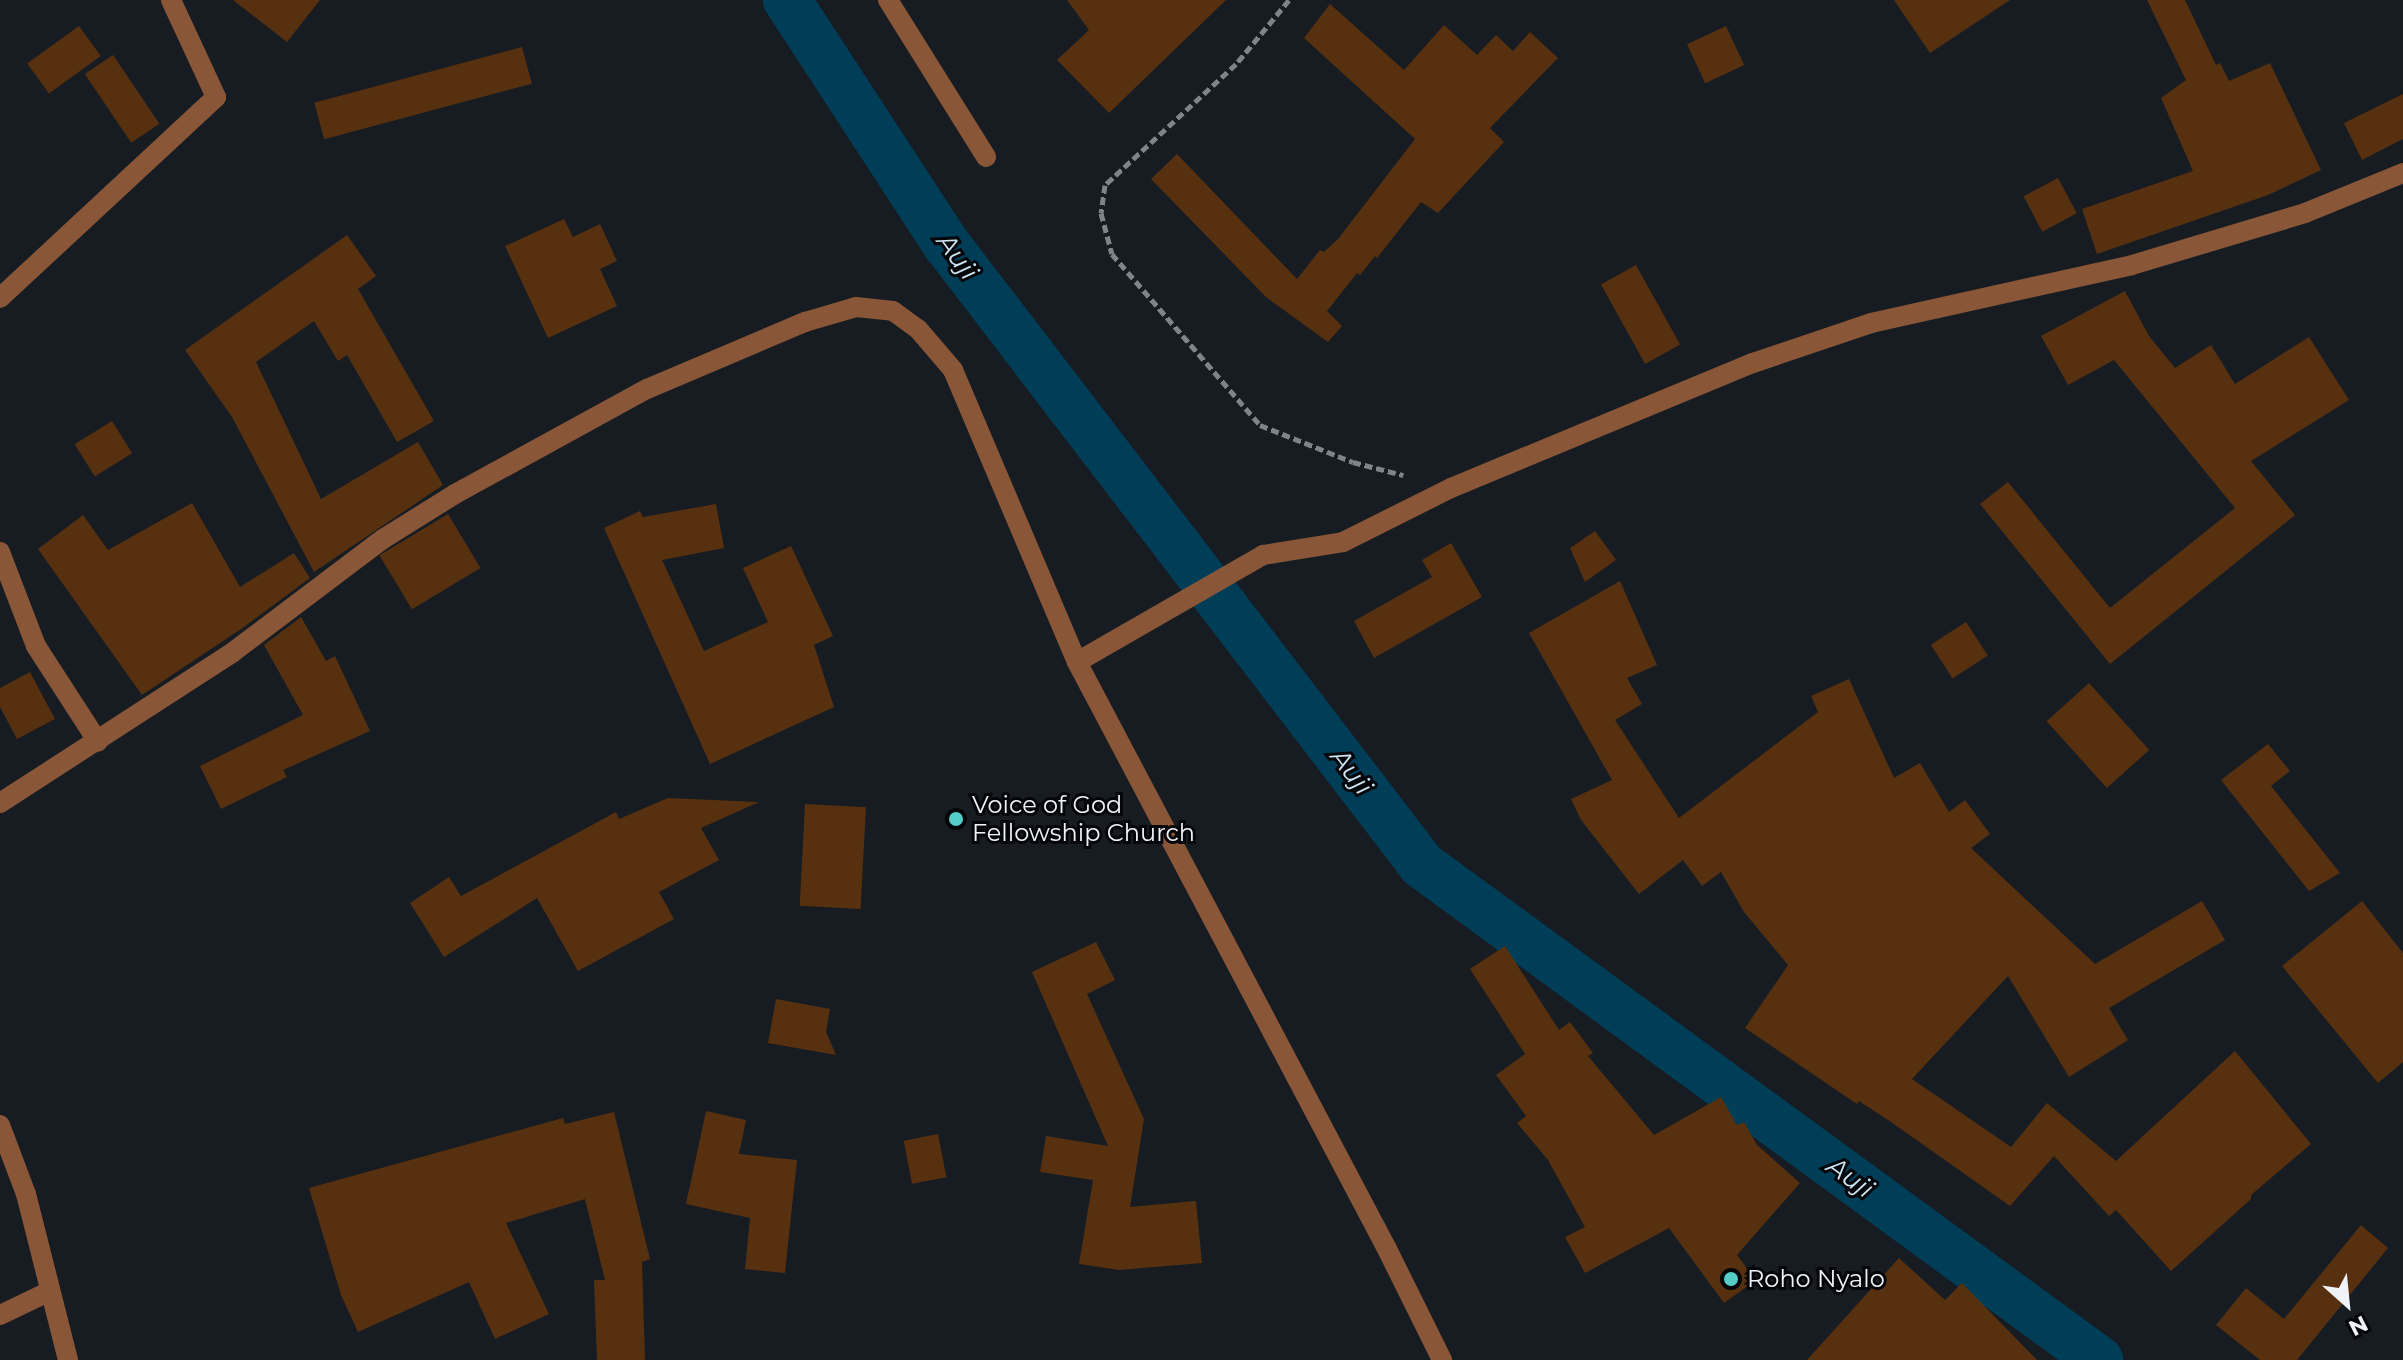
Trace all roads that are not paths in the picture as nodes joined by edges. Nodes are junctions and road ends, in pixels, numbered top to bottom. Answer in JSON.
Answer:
{"nodes":[{"id":1,"x":171,"y":0,"type":"edge"},
{"id":2,"x":888,"y":0,"type":"edge"},
{"id":3,"x":986,"y":157,"type":"dead end"},
{"id":4,"x":2403,"y":173,"type":"edge"},
{"id":5,"x":0,"y":298,"type":"edge"},
{"id":6,"x":0,"y":552,"type":"edge"},
{"id":7,"x":1077,"y":662,"type":"junction"},
{"id":8,"x":98,"y":742,"type":"junction"},
{"id":9,"x":0,"y":803,"type":"edge"},
{"id":10,"x":0,"y":1125,"type":"edge"},
{"id":11,"x":50,"y":1291,"type":"junction"},
{"id":12,"x":0,"y":1315,"type":"edge"},
{"id":13,"x":68,"y":1360,"type":"edge"},
{"id":14,"x":1442,"y":1360,"type":"edge"}],
"edges":[{"from":1,"to":5,"type":"street"},
{"from":2,"to":3,"type":"street"},
{"from":4,"to":7,"type":"street"},
{"from":6,"to":8,"type":"street"},
{"from":7,"to":8,"type":"street"},
{"from":7,"to":14,"type":"street"},
{"from":8,"to":9,"type":"street"},
{"from":10,"to":11,"type":"street"},
{"from":11,"to":12,"type":"street"},
{"from":11,"to":13,"type":"street"}]}
